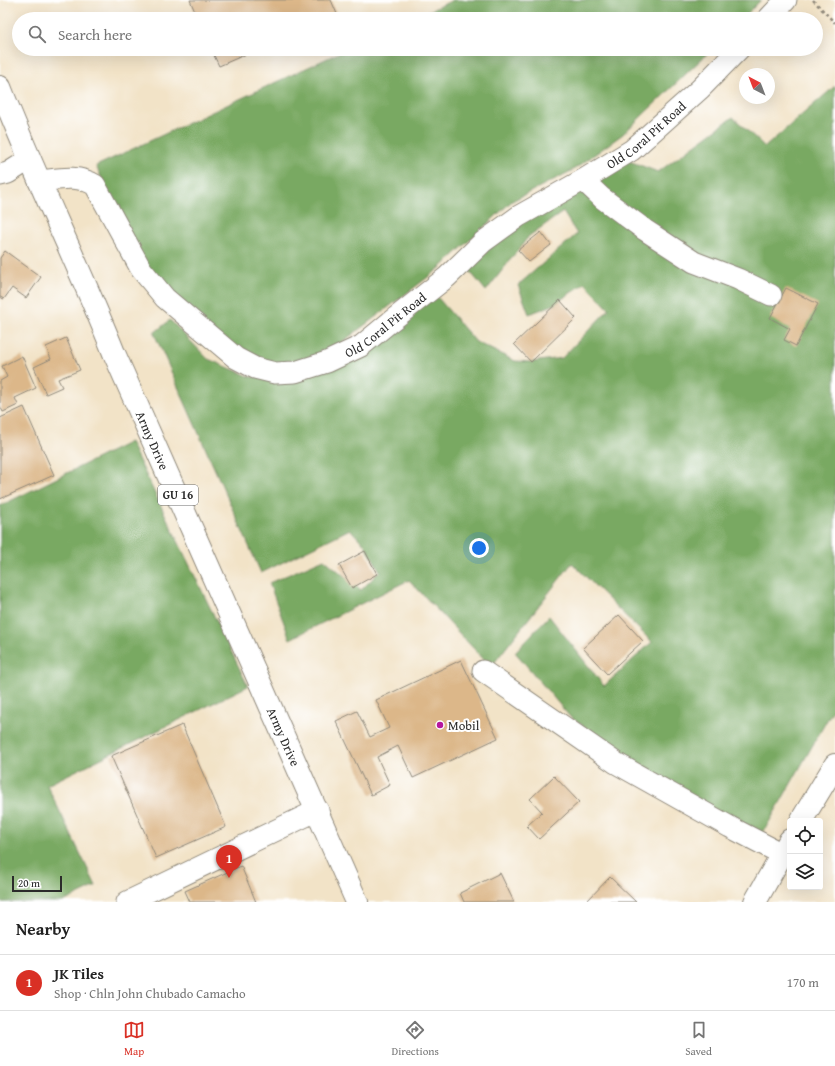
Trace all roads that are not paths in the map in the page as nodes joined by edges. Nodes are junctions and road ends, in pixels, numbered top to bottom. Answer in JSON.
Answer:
{"nodes":[{"id":1,"x":786,"y":0,"type":"edge"},
{"id":2,"x":775,"y":12,"type":"edge"},
{"id":3,"x":731,"y":56,"type":"edge"},
{"id":4,"x":0,"y":87,"type":"edge"},
{"id":5,"x":30,"y":160,"type":"junction"},
{"id":6,"x":0,"y":175,"type":"edge"},
{"id":7,"x":583,"y":180,"type":"junction"},
{"id":8,"x":39,"y":181,"type":"junction"},
{"id":9,"x":770,"y":295,"type":"dead end"},
{"id":10,"x":484,"y":671,"type":"dead end"},
{"id":11,"x":835,"y":765,"type":"edge"},
{"id":12,"x":318,"y":810,"type":"junction"},
{"id":13,"x":804,"y":818,"type":"edge"},
{"id":14,"x":786,"y":847,"type":"edge"},
{"id":15,"x":127,"y":902,"type":"edge"},
{"id":16,"x":358,"y":902,"type":"edge"},
{"id":17,"x":755,"y":902,"type":"edge"}],
"edges":[{"from":1,"to":2,"type":"street"},
{"from":3,"to":7,"type":"street","name":"Old Coral Pit Road"},
{"from":4,"to":5,"type":"main road","name":"Army Drive","number":"GU 16"},
{"from":5,"to":6,"type":"street"},
{"from":5,"to":8,"type":"main road","name":"Army Drive","number":"GU 16"},
{"from":7,"to":8,"type":"street","name":"Old Coral Pit Road"},
{"from":7,"to":9,"type":"street"},
{"from":8,"to":12,"type":"main road","name":"Army Drive","number":"GU 16"},
{"from":10,"to":14,"type":"street"},
{"from":11,"to":13,"type":"main road"},
{"from":12,"to":15,"type":"street"},
{"from":12,"to":16,"type":"main road","name":"Army Drive","number":"GU 16"},
{"from":14,"to":17,"type":"main road"}]}
